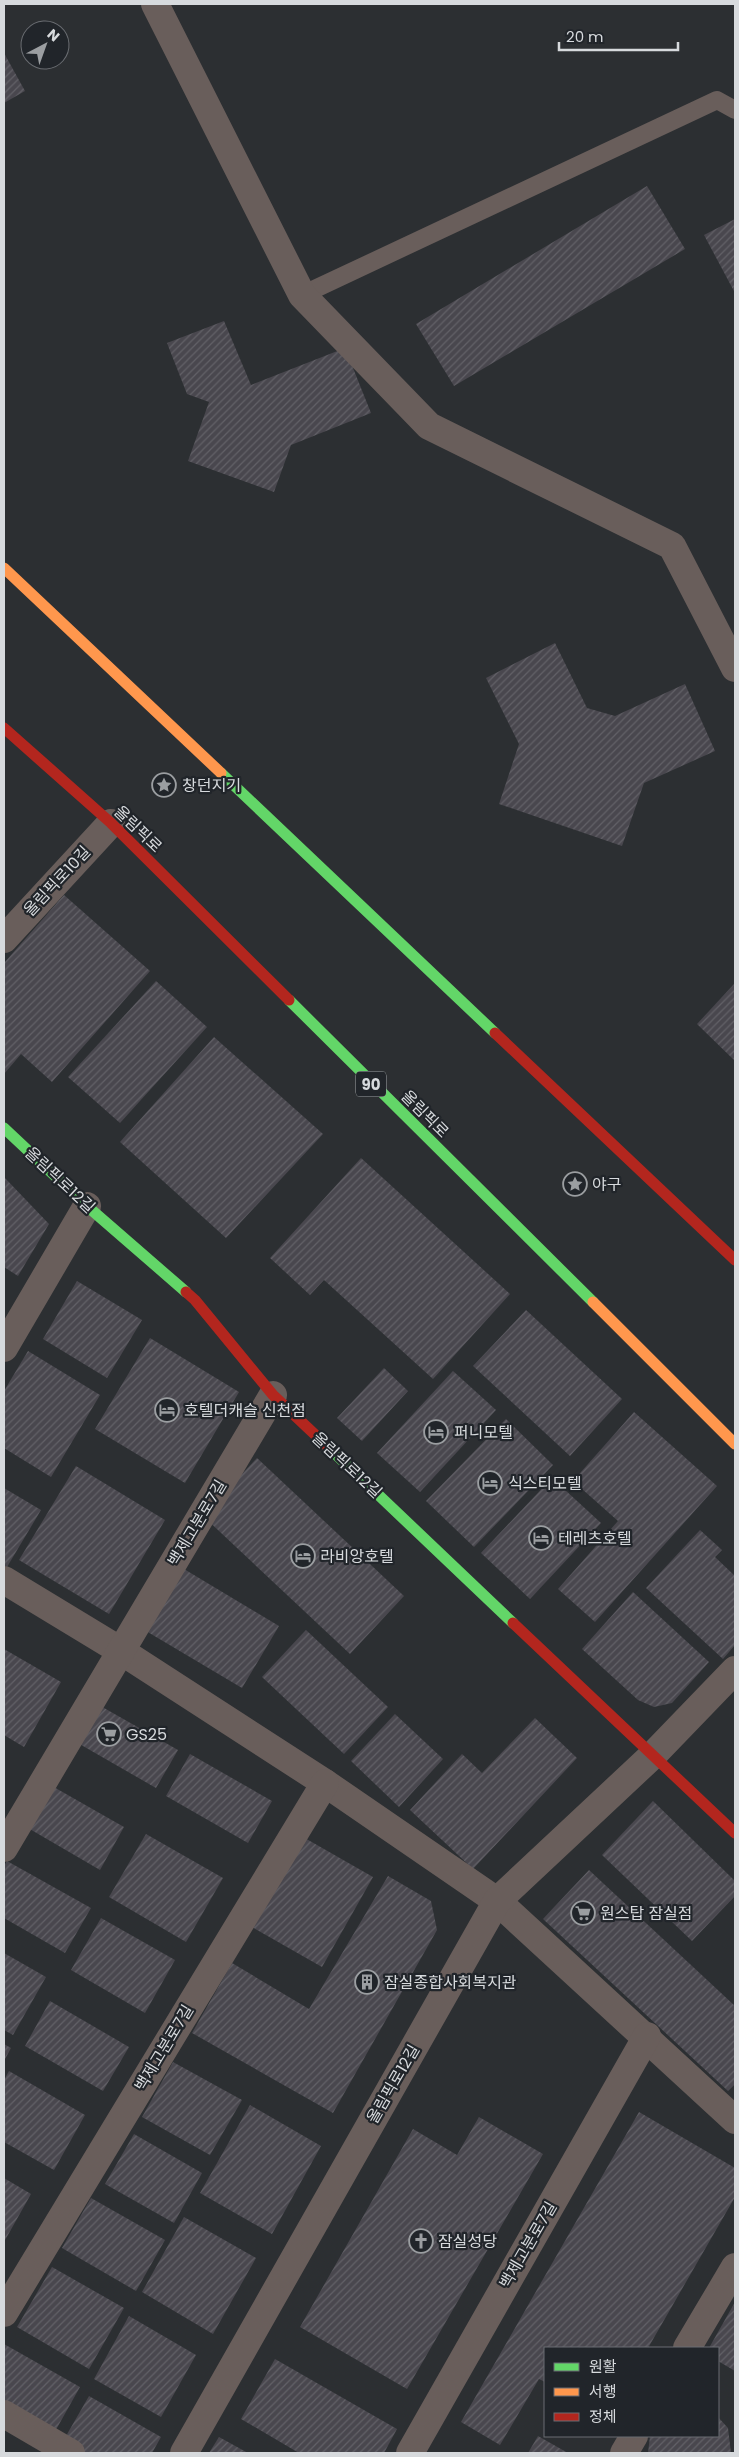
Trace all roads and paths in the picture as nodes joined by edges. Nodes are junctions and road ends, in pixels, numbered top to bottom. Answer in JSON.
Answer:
{"nodes":[{"id":1,"x":156,"y":4,"type":"edge"},
{"id":2,"x":735,"y":110,"type":"edge"},
{"id":3,"x":302,"y":295,"type":"junction"},
{"id":4,"x":4,"y":568,"type":"edge"},
{"id":5,"x":735,"y":668,"type":"edge"},
{"id":6,"x":4,"y":728,"type":"edge"},
{"id":7,"x":111,"y":824,"type":"junction"},
{"id":8,"x":4,"y":939,"type":"edge"},
{"id":9,"x":4,"y":1128,"type":"edge"},
{"id":10,"x":87,"y":1206,"type":"junction"},
{"id":11,"x":735,"y":1260,"type":"edge"},
{"id":12,"x":4,"y":1348,"type":"edge"},
{"id":13,"x":273,"y":1395,"type":"junction"},
{"id":14,"x":735,"y":1444,"type":"edge"},
{"id":15,"x":4,"y":1580,"type":"edge"},
{"id":16,"x":121,"y":1651,"type":"junction"},
{"id":17,"x":735,"y":1670,"type":"edge"},
{"id":18,"x":653,"y":1756,"type":"junction"},
{"id":19,"x":325,"y":1783,"type":"junction"},
{"id":20,"x":735,"y":1833,"type":"edge"},
{"id":21,"x":4,"y":1848,"type":"edge"},
{"id":22,"x":497,"y":1900,"type":"junction"},
{"id":23,"x":646,"y":2036,"type":"junction"},
{"id":24,"x":735,"y":2120,"type":"edge"},
{"id":25,"x":735,"y":2267,"type":"edge"},
{"id":26,"x":4,"y":2313,"type":"edge"},
{"id":27,"x":688,"y":2347,"type":"edge"},
{"id":28,"x":4,"y":2414,"type":"edge"},
{"id":29,"x":633,"y":2437,"type":"edge"},
{"id":30,"x":71,"y":2453,"type":"edge"},
{"id":31,"x":184,"y":2453,"type":"edge"},
{"id":32,"x":410,"y":2453,"type":"edge"},
{"id":33,"x":624,"y":2453,"type":"edge"}],
"edges":[{"from":1,"to":3,"type":"street"},
{"from":2,"to":3,"type":"lane"},
{"from":3,"to":5,"type":"street"},
{"from":4,"to":11,"type":"main road"},
{"from":6,"to":7,"type":"main road","name":"올림픽로","number":"90"},
{"from":7,"to":8,"type":"street","name":"올림픽로10길"},
{"from":7,"to":14,"type":"main road","name":"올림픽로","number":"90"},
{"from":9,"to":10,"type":"main road","name":"올림픽로12길"},
{"from":10,"to":12,"type":"street"},
{"from":10,"to":13,"type":"main road","name":"올림픽로12길"},
{"from":13,"to":16,"type":"street","name":"백제고분로7길"},
{"from":13,"to":18,"type":"main road","name":"올림픽로12길"},
{"from":15,"to":16,"type":"street"},
{"from":16,"to":19,"type":"street"},
{"from":16,"to":21,"type":"street","name":"백제고분로7길"},
{"from":17,"to":18,"type":"street","name":"올림픽로12길"},
{"from":18,"to":20,"type":"main road","name":"올림픽로12길"},
{"from":18,"to":22,"type":"street","name":"올림픽로12길"},
{"from":19,"to":22,"type":"street"},
{"from":19,"to":26,"type":"street","name":"백제고분로7길"},
{"from":22,"to":23,"type":"street"},
{"from":22,"to":31,"type":"street","name":"올림픽로12길"},
{"from":23,"to":24,"type":"street"},
{"from":23,"to":32,"type":"street","name":"백제고분로7길"},
{"from":25,"to":27,"type":"street"},
{"from":28,"to":30,"type":"street"},
{"from":29,"to":33,"type":"street"}]}
